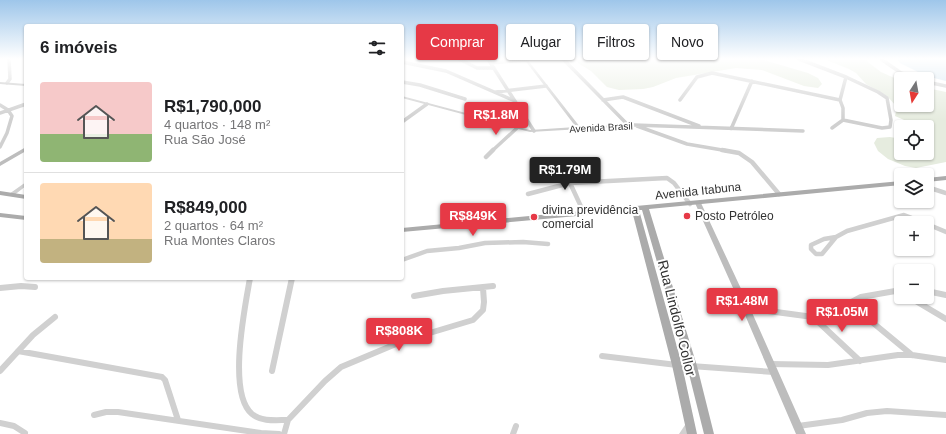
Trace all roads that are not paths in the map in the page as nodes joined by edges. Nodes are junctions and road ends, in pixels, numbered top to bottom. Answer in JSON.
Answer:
{"nodes":[{"id":1,"x":10,"y":79,"type":"edge"},
{"id":2,"x":466,"y":79,"type":"edge"},
{"id":3,"x":502,"y":79,"type":"edge"},
{"id":4,"x":541,"y":79,"type":"edge"},
{"id":5,"x":582,"y":79,"type":"edge"},
{"id":6,"x":695,"y":79,"type":"edge"},
{"id":7,"x":743,"y":79,"type":"edge"},
{"id":8,"x":845,"y":79,"type":"edge"},
{"id":9,"x":851,"y":79,"type":"edge"},
{"id":10,"x":752,"y":81,"type":"junction"},
{"id":11,"x":404,"y":82,"type":"edge"},
{"id":12,"x":0,"y":83,"type":"edge"},
{"id":13,"x":934,"y":83,"type":"edge"},
{"id":14,"x":7,"y":84,"type":"junction"},
{"id":15,"x":24,"y":85,"type":"edge"},
{"id":16,"x":546,"y":86,"type":"junction"},
{"id":17,"x":946,"y":86,"type":"edge"},
{"id":18,"x":509,"y":90,"type":"junction"},
{"id":19,"x":496,"y":92,"type":"junction"},
{"id":20,"x":404,"y":98,"type":"edge"},
{"id":21,"x":465,"y":99,"type":"dead end"},
{"id":22,"x":603,"y":100,"type":"junction"},
{"id":23,"x":680,"y":100,"type":"dead end"},
{"id":24,"x":840,"y":100,"type":"junction"},
{"id":25,"x":515,"y":101,"type":"junction"},
{"id":26,"x":428,"y":104,"type":"junction"},
{"id":27,"x":0,"y":105,"type":"edge"},
{"id":28,"x":24,"y":105,"type":"edge"},
{"id":29,"x":8,"y":110,"type":"junction"},
{"id":30,"x":0,"y":112,"type":"edge"},
{"id":31,"x":843,"y":120,"type":"junction"},
{"id":32,"x":404,"y":121,"type":"edge"},
{"id":33,"x":627,"y":124,"type":"junction"},
{"id":34,"x":634,"y":124,"type":"junction"},
{"id":35,"x":517,"y":128,"type":"junction"},
{"id":36,"x":579,"y":128,"type":"junction"},
{"id":37,"x":702,"y":128,"type":"junction"},
{"id":38,"x":832,"y":128,"type":"dead end"},
{"id":39,"x":731,"y":129,"type":"junction"},
{"id":40,"x":534,"y":131,"type":"junction"},
{"id":41,"x":804,"y":131,"type":"dead end"},
{"id":42,"x":7,"y":133,"type":"junction"},
{"id":43,"x":0,"y":135,"type":"edge"},
{"id":44,"x":0,"y":147,"type":"edge"},
{"id":45,"x":24,"y":150,"type":"edge"},
{"id":46,"x":486,"y":156,"type":"dead end"},
{"id":47,"x":554,"y":164,"type":"dead end"},
{"id":48,"x":0,"y":165,"type":"edge"},
{"id":49,"x":946,"y":178,"type":"edge"},
{"id":50,"x":934,"y":179,"type":"edge"},
{"id":51,"x":570,"y":183,"type":"junction"},
{"id":52,"x":894,"y":184,"type":"edge"},
{"id":53,"x":24,"y":185,"type":"edge"},
{"id":54,"x":934,"y":189,"type":"edge"},
{"id":55,"x":946,"y":193,"type":"edge"},
{"id":56,"x":0,"y":194,"type":"edge"},
{"id":57,"x":528,"y":194,"type":"dead end"},
{"id":58,"x":779,"y":194,"type":"junction"},
{"id":59,"x":11,"y":195,"type":"junction"},
{"id":60,"x":24,"y":197,"type":"edge"},
{"id":61,"x":694,"y":204,"type":"junction"},
{"id":62,"x":645,"y":208,"type":"junction"},
{"id":63,"x":635,"y":209,"type":"junction"},
{"id":64,"x":584,"y":213,"type":"junction"},
{"id":65,"x":0,"y":215,"type":"edge"},
{"id":66,"x":24,"y":218,"type":"edge"},
{"id":67,"x":894,"y":218,"type":"edge"},
{"id":68,"x":934,"y":227,"type":"edge"},
{"id":69,"x":404,"y":230,"type":"edge"},
{"id":70,"x":946,"y":232,"type":"edge"},
{"id":71,"x":836,"y":237,"type":"junction"},
{"id":72,"x":548,"y":244,"type":"dead end"},
{"id":73,"x":404,"y":259,"type":"edge"},
{"id":74,"x":250,"y":280,"type":"edge"},
{"id":75,"x":292,"y":280,"type":"edge"},
{"id":76,"x":493,"y":286,"type":"dead end"},
{"id":77,"x":35,"y":287,"type":"dead end"},
{"id":78,"x":0,"y":288,"type":"edge"},
{"id":79,"x":483,"y":288,"type":"junction"},
{"id":80,"x":894,"y":292,"type":"edge"},
{"id":81,"x":934,"y":292,"type":"edge"},
{"id":82,"x":946,"y":295,"type":"edge"},
{"id":83,"x":414,"y":296,"type":"dead end"},
{"id":84,"x":849,"y":303,"type":"junction"},
{"id":85,"x":921,"y":304,"type":"edge"},
{"id":86,"x":746,"y":308,"type":"junction"},
{"id":87,"x":55,"y":317,"type":"dead end"},
{"id":88,"x":813,"y":317,"type":"junction"},
{"id":89,"x":946,"y":319,"type":"edge"},
{"id":90,"x":18,"y":352,"type":"junction"},
{"id":91,"x":912,"y":355,"type":"junction"},
{"id":92,"x":602,"y":356,"type":"dead end"},
{"id":93,"x":946,"y":360,"type":"edge"},
{"id":94,"x":860,"y":361,"type":"junction"},
{"id":95,"x":770,"y":364,"type":"junction"},
{"id":96,"x":676,"y":365,"type":"junction"},
{"id":97,"x":692,"y":366,"type":"junction"},
{"id":98,"x":0,"y":371,"type":"edge"},
{"id":99,"x":272,"y":371,"type":"dead end"},
{"id":100,"x":774,"y":372,"type":"junction"},
{"id":101,"x":94,"y":415,"type":"dead end"},
{"id":102,"x":946,"y":415,"type":"edge"},
{"id":103,"x":178,"y":420,"type":"junction"},
{"id":104,"x":288,"y":420,"type":"junction"},
{"id":105,"x":0,"y":422,"type":"edge"},
{"id":106,"x":690,"y":425,"type":"junction"},
{"id":107,"x":516,"y":426,"type":"dead end"},
{"id":108,"x":798,"y":426,"type":"junction"},
{"id":109,"x":238,"y":432,"type":"edge"},
{"id":110,"x":25,"y":433,"type":"dead end"},
{"id":111,"x":279,"y":434,"type":"edge"},
{"id":112,"x":284,"y":434,"type":"edge"},
{"id":113,"x":514,"y":434,"type":"edge"},
{"id":114,"x":683,"y":434,"type":"edge"},
{"id":115,"x":692,"y":434,"type":"edge"},
{"id":116,"x":709,"y":434,"type":"edge"},
{"id":117,"x":801,"y":434,"type":"edge"}],
"edges":[{"from":1,"to":14,"type":"street"},
{"from":2,"to":19,"type":"street"},
{"from":3,"to":18,"type":"street"},
{"from":4,"to":16,"type":"street"},
{"from":5,"to":22,"type":"street"},
{"from":6,"to":23,"type":"street"},
{"from":7,"to":10,"type":"street"},
{"from":8,"to":24,"type":"street"},
{"from":9,"to":31,"type":"street"},
{"from":10,"to":24,"type":"street"},
{"from":10,"to":39,"type":"street"},
{"from":11,"to":21,"type":"street"},
{"from":12,"to":14,"type":"main road"},
{"from":13,"to":17,"type":"street"},
{"from":14,"to":15,"type":"main road"},
{"from":16,"to":18,"type":"street"},
{"from":16,"to":36,"type":"street"},
{"from":18,"to":19,"type":"street"},
{"from":18,"to":25,"type":"street"},
{"from":19,"to":25,"type":"street"},
{"from":20,"to":26,"type":"street","name":"Avenida Brasil"},
{"from":22,"to":33,"type":"street"},
{"from":22,"to":37,"type":"street"},
{"from":24,"to":31,"type":"street"},
{"from":25,"to":40,"type":"street"},
{"from":26,"to":32,"type":"street"},
{"from":26,"to":35,"type":"street","name":"Avenida Brasil"},
{"from":27,"to":29,"type":"street"},
{"from":28,"to":29,"type":"street"},
{"from":29,"to":30,"type":"street"},
{"from":29,"to":42,"type":"street"},
{"from":31,"to":38,"type":"street"},
{"from":33,"to":34,"type":"street","name":"Avenida Brasil"},
{"from":33,"to":36,"type":"street","name":"Avenida Brasil"},
{"from":34,"to":37,"type":"street","name":"Avenida Brasil"},
{"from":34,"to":58,"type":"street"},
{"from":35,"to":40,"type":"street","name":"Avenida Brasil"},
{"from":35,"to":46,"type":"street"},
{"from":36,"to":40,"type":"street","name":"Avenida Brasil"},
{"from":37,"to":39,"type":"street","name":"Avenida Brasil"},
{"from":39,"to":41,"type":"street","name":"Avenida Brasil"},
{"from":42,"to":43,"type":"street"},
{"from":42,"to":44,"type":"street"},
{"from":45,"to":48,"type":"main road"},
{"from":47,"to":51,"type":"street"},
{"from":49,"to":50,"type":"main road"},
{"from":51,"to":57,"type":"street"},
{"from":51,"to":61,"type":"street"},
{"from":51,"to":64,"type":"street"},
{"from":52,"to":58,"type":"main road","name":"Avenida Itabuna"},
{"from":53,"to":59,"type":"street"},
{"from":54,"to":55,"type":"street"},
{"from":56,"to":59,"type":"main road"},
{"from":58,"to":61,"type":"main road","name":"Avenida Itabuna"},
{"from":59,"to":60,"type":"main road"},
{"from":61,"to":62,"type":"main road","name":"Avenida Itabuna"},
{"from":61,"to":86,"type":"main road"},
{"from":62,"to":63,"type":"main road","name":"Avenida Itabuna"},
{"from":62,"to":97,"type":"main road","name":"Rua Lindolfo Collor"},
{"from":63,"to":64,"type":"main road","name":"Avenida Itabuna"},
{"from":63,"to":96,"type":"main road","name":"Rua Lindolfo Collor"},
{"from":64,"to":69,"type":"main road","name":"Avenida Itabuna"},
{"from":65,"to":66,"type":"main road"},
{"from":67,"to":71,"type":"street"},
{"from":68,"to":70,"type":"street"},
{"from":71,"to":71,"type":"street"},
{"from":72,"to":73,"type":"street"},
{"from":74,"to":104,"type":"street"},
{"from":75,"to":99,"type":"street"},
{"from":76,"to":79,"type":"street"},
{"from":77,"to":78,"type":"street"},
{"from":79,"to":83,"type":"street"},
{"from":79,"to":104,"type":"street"},
{"from":80,"to":84,"type":"street"},
{"from":81,"to":82,"type":"street"},
{"from":84,"to":88,"type":"street"},
{"from":84,"to":91,"type":"street"},
{"from":85,"to":89,"type":"street"},
{"from":86,"to":88,"type":"street"},
{"from":86,"to":95,"type":"main road"},
{"from":87,"to":90,"type":"street"},
{"from":88,"to":94,"type":"street"},
{"from":90,"to":98,"type":"street"},
{"from":90,"to":103,"type":"street"},
{"from":91,"to":93,"type":"street"},
{"from":91,"to":94,"type":"street"},
{"from":92,"to":96,"type":"street"},
{"from":94,"to":95,"type":"street"},
{"from":95,"to":100,"type":"main road"},
{"from":96,"to":97,"type":"street"},
{"from":96,"to":106,"type":"main road","name":"Rua Lindolfo Collor"},
{"from":97,"to":100,"type":"street"},
{"from":97,"to":116,"type":"main road","name":"Rua Lindolfo Collor"},
{"from":100,"to":108,"type":"main road"},
{"from":101,"to":103,"type":"street"},
{"from":102,"to":108,"type":"street"},
{"from":103,"to":109,"type":"street"},
{"from":104,"to":112,"type":"street"},
{"from":105,"to":110,"type":"street"},
{"from":106,"to":114,"type":"street"},
{"from":106,"to":115,"type":"main road","name":"Rua Lindolfo Collor"},
{"from":107,"to":113,"type":"street"},
{"from":108,"to":117,"type":"main road"},
{"from":109,"to":111,"type":"street"}]}
